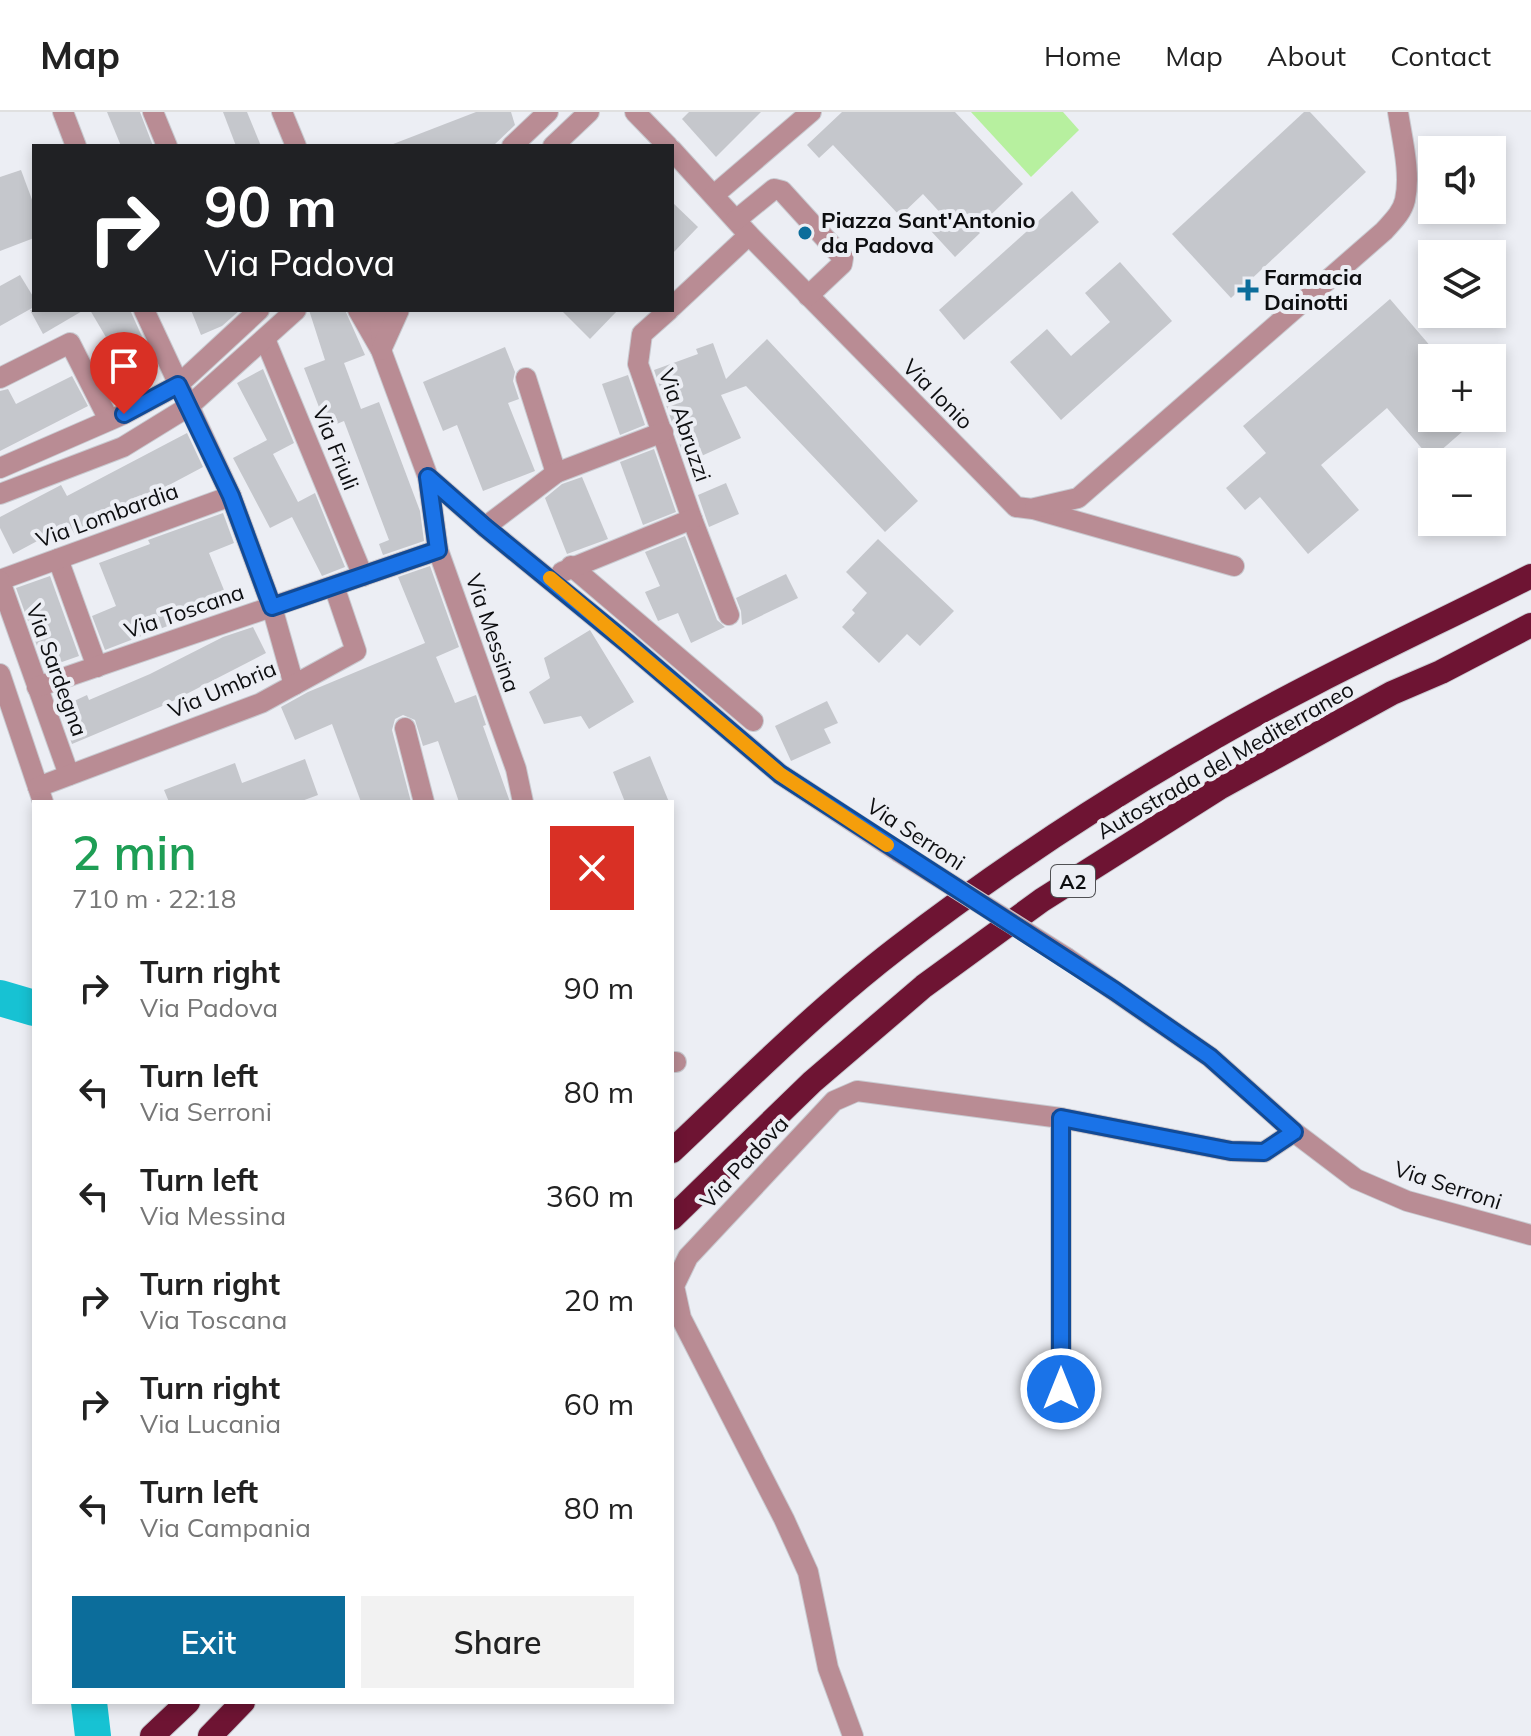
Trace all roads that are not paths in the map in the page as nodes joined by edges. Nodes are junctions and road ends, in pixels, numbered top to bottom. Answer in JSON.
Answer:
{"nodes":[{"id":1,"x":63,"y":112,"type":"edge"},
{"id":2,"x":153,"y":112,"type":"edge"},
{"id":3,"x":282,"y":112,"type":"edge"},
{"id":4,"x":548,"y":112,"type":"edge"},
{"id":5,"x":589,"y":112,"type":"edge"},
{"id":6,"x":635,"y":112,"type":"edge"},
{"id":7,"x":811,"y":112,"type":"edge"},
{"id":8,"x":1398,"y":112,"type":"edge"},
{"id":9,"x":75,"y":144,"type":"edge"},
{"id":10,"x":166,"y":144,"type":"edge"},
{"id":11,"x":295,"y":144,"type":"edge"},
{"id":12,"x":514,"y":144,"type":"edge"},
{"id":13,"x":555,"y":144,"type":"edge"},
{"id":14,"x":666,"y":144,"type":"edge"},
{"id":15,"x":674,"y":152,"type":"edge"},
{"id":16,"x":714,"y":195,"type":"junction"},
{"id":17,"x":743,"y":228,"type":"junction"},
{"id":18,"x":808,"y":296,"type":"junction"},
{"id":19,"x":674,"y":304,"type":"edge"},
{"id":20,"x":145,"y":312,"type":"edge"},
{"id":21,"x":294,"y":312,"type":"edge"},
{"id":22,"x":359,"y":312,"type":"edge"},
{"id":23,"x":379,"y":312,"type":"edge"},
{"id":24,"x":398,"y":312,"type":"edge"},
{"id":25,"x":666,"y":312,"type":"edge"},
{"id":26,"x":240,"y":318,"type":"edge"},
{"id":27,"x":265,"y":339,"type":"junction"},
{"id":28,"x":381,"y":350,"type":"junction"},
{"id":29,"x":0,"y":378,"type":"edge"},
{"id":30,"x":526,"y":378,"type":"dead end"},
{"id":31,"x":178,"y":385,"type":"junction"},
{"id":32,"x":188,"y":407,"type":"junction"},
{"id":33,"x":109,"y":420,"type":"junction"},
{"id":34,"x":663,"y":432,"type":"junction"},
{"id":35,"x":0,"y":468,"type":"edge"},
{"id":36,"x":556,"y":473,"type":"junction"},
{"id":37,"x":428,"y":477,"type":"junction"},
{"id":38,"x":0,"y":494,"type":"edge"},
{"id":39,"x":231,"y":496,"type":"junction"},
{"id":40,"x":1033,"y":509,"type":"junction"},
{"id":41,"x":692,"y":519,"type":"junction"},
{"id":42,"x":485,"y":527,"type":"junction"},
{"id":43,"x":438,"y":550,"type":"junction"},
{"id":44,"x":58,"y":559,"type":"junction"},
{"id":45,"x":571,"y":566,"type":"junction"},
{"id":46,"x":1234,"y":566,"type":"dead end"},
{"id":47,"x":363,"y":576,"type":"junction"},
{"id":48,"x":1531,"y":576,"type":"edge"},
{"id":49,"x":551,"y":579,"type":"junction"},
{"id":50,"x":0,"y":580,"type":"edge"},
{"id":51,"x":334,"y":586,"type":"junction"},
{"id":52,"x":272,"y":607,"type":"junction"},
{"id":53,"x":729,"y":615,"type":"dead end"},
{"id":54,"x":1531,"y":625,"type":"edge"},
{"id":55,"x":97,"y":667,"type":"junction"},
{"id":56,"x":0,"y":674,"type":"edge"},
{"id":57,"x":294,"y":685,"type":"junction"},
{"id":58,"x":37,"y":687,"type":"junction"},
{"id":59,"x":753,"y":721,"type":"dead end"},
{"id":60,"x":405,"y":728,"type":"dead end"},
{"id":61,"x":69,"y":775,"type":"junction"},
{"id":62,"x":40,"y":794,"type":"edge"},
{"id":63,"x":423,"y":800,"type":"edge"},
{"id":64,"x":523,"y":800,"type":"edge"},
{"id":65,"x":1061,"y":1118,"type":"junction"},
{"id":66,"x":1294,"y":1132,"type":"junction"},
{"id":67,"x":674,"y":1149,"type":"edge"},
{"id":68,"x":674,"y":1216,"type":"edge"},
{"id":69,"x":1531,"y":1235,"type":"edge"},
{"id":70,"x":1061,"y":1389,"type":"dead end"},
{"id":71,"x":186,"y":1704,"type":"edge"},
{"id":72,"x":241,"y":1704,"type":"edge"},
{"id":73,"x":214,"y":1732,"type":"edge"},
{"id":74,"x":152,"y":1736,"type":"edge"},
{"id":75,"x":853,"y":1736,"type":"edge"}],
"edges":[{"from":1,"to":9,"type":"street"},
{"from":2,"to":10,"type":"street"},
{"from":3,"to":11,"type":"street"},
{"from":4,"to":12,"type":"street"},
{"from":5,"to":13,"type":"street"},
{"from":6,"to":14,"type":"street"},
{"from":7,"to":16,"type":"street"},
{"from":8,"to":40,"type":"street"},
{"from":15,"to":16,"type":"street","name":"Via Ionio"},
{"from":16,"to":17,"type":"street","name":"Via Ionio"},
{"from":17,"to":18,"type":"street","name":"Via Ionio"},
{"from":17,"to":18,"type":"street"},
{"from":17,"to":19,"type":"street","name":"Via Abruzzi"},
{"from":18,"to":40,"type":"street","name":"Via Ionio"},
{"from":20,"to":31,"type":"street"},
{"from":21,"to":27,"type":"street"},
{"from":22,"to":28,"type":"street","name":"Via Serroni"},
{"from":23,"to":28,"type":"street","name":"Via Serroni"},
{"from":24,"to":28,"type":"street"},
{"from":25,"to":34,"type":"street","name":"Via Abruzzi"},
{"from":26,"to":31,"type":"street"},
{"from":27,"to":32,"type":"street"},
{"from":27,"to":47,"type":"street","name":"Via Friuli"},
{"from":28,"to":37,"type":"street","name":"Via Serroni"},
{"from":29,"to":33,"type":"street"},
{"from":30,"to":36,"type":"street"},
{"from":31,"to":32,"type":"street"},
{"from":31,"to":33,"type":"street"},
{"from":32,"to":38,"type":"street"},
{"from":32,"to":39,"type":"street"},
{"from":33,"to":35,"type":"street"},
{"from":34,"to":36,"type":"street"},
{"from":34,"to":41,"type":"street","name":"Via Abruzzi"},
{"from":36,"to":42,"type":"street"},
{"from":37,"to":42,"type":"street","name":"Via Serroni"},
{"from":37,"to":43,"type":"street","name":"Via Messina"},
{"from":39,"to":44,"type":"street","name":"Via Lombardia"},
{"from":39,"to":52,"type":"street"},
{"from":40,"to":46,"type":"street","name":"Via Ionio"},
{"from":41,"to":45,"type":"street"},
{"from":41,"to":53,"type":"street","name":"Via Abruzzi"},
{"from":42,"to":49,"type":"street","name":"Via Serroni"},
{"from":43,"to":47,"type":"street","name":"Via Toscana"},
{"from":43,"to":64,"type":"street","name":"Via Messina"},
{"from":44,"to":50,"type":"street","name":"Via Lombardia"},
{"from":44,"to":55,"type":"street"},
{"from":45,"to":49,"type":"street"},
{"from":45,"to":59,"type":"street"},
{"from":47,"to":51,"type":"street","name":"Via Toscana"},
{"from":48,"to":67,"type":"highway","name":"Autostrada del Mediterraneo","number":"A2"},
{"from":49,"to":66,"type":"street","name":"Via Serroni","bridge":true},
{"from":50,"to":58,"type":"street","name":"Via Sardegna"},
{"from":51,"to":52,"type":"street","name":"Via Toscana"},
{"from":51,"to":57,"type":"street","name":"Via Umbria"},
{"from":52,"to":55,"type":"street","name":"Via Toscana"},
{"from":52,"to":57,"type":"street"},
{"from":54,"to":68,"type":"highway","name":"Autostrada del Mediterraneo","number":"A2"},
{"from":55,"to":58,"type":"street","name":"Via Toscana"},
{"from":56,"to":62,"type":"street"},
{"from":57,"to":61,"type":"street","name":"Via Umbria"},
{"from":58,"to":61,"type":"street","name":"Via Sardegna"},
{"from":60,"to":63,"type":"street"},
{"from":61,"to":62,"type":"street","name":"Via Umbria"},
{"from":65,"to":66,"type":"street","name":"Via Padova"},
{"from":65,"to":70,"type":"street"},
{"from":65,"to":75,"type":"street","name":"Via Padova"},
{"from":66,"to":69,"type":"street","name":"Via Serroni"},
{"from":71,"to":74,"type":"highway"},
{"from":72,"to":73,"type":"highway"}]}
